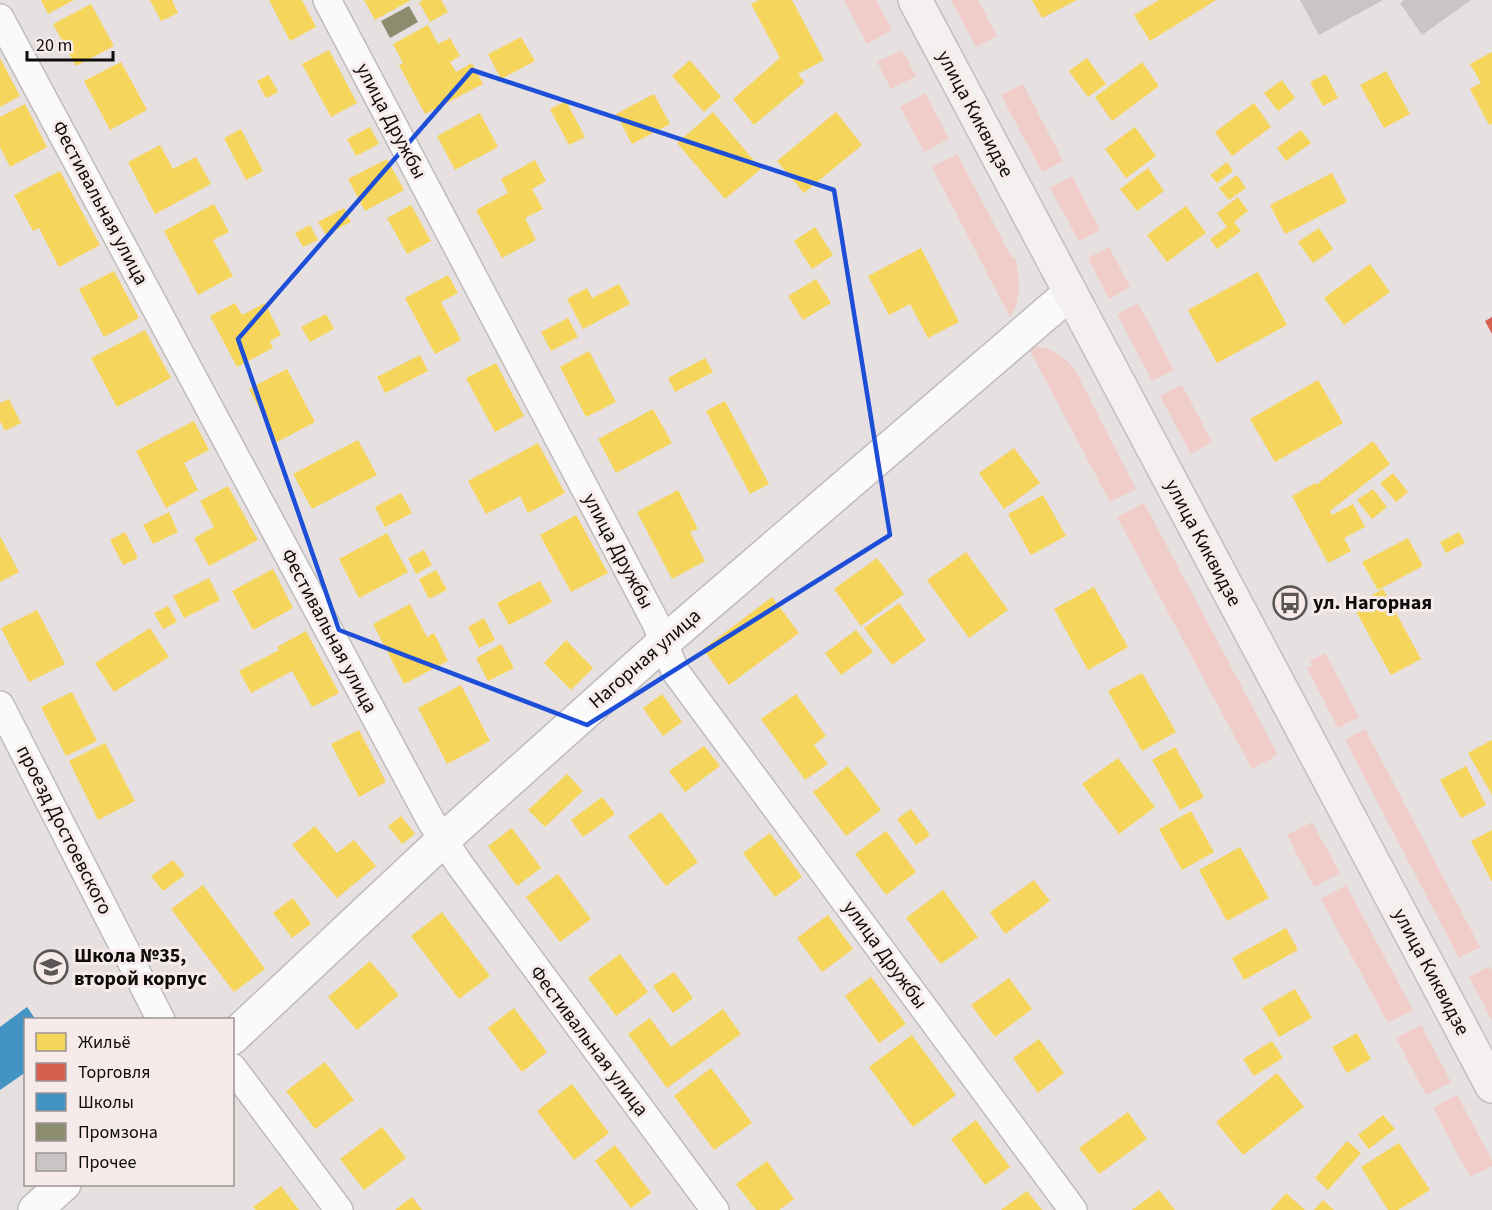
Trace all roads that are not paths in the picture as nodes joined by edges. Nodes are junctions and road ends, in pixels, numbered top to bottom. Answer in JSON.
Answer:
{"nodes":[{"id":1,"x":327,"y":0,"type":"edge"},
{"id":2,"x":915,"y":0,"type":"edge"},
{"id":3,"x":0,"y":18,"type":"edge"},
{"id":4,"x":1070,"y":293,"type":"junction"},
{"id":5,"x":663,"y":642,"type":"junction"},
{"id":6,"x":0,"y":705,"type":"edge"},
{"id":7,"x":443,"y":840,"type":"junction"},
{"id":8,"x":160,"y":1018,"type":"edge"},
{"id":9,"x":234,"y":1036,"type":"edge"},
{"id":10,"x":234,"y":1070,"type":"edge"},
{"id":11,"x":1492,"y":1086,"type":"edge"},
{"id":12,"x":63,"y":1186,"type":"edge"},
{"id":13,"x":35,"y":1210,"type":"edge"},
{"id":14,"x":339,"y":1210,"type":"edge"},
{"id":15,"x":715,"y":1210,"type":"edge"},
{"id":16,"x":1073,"y":1210,"type":"edge"}],
"edges":[{"from":1,"to":5,"type":"street","name":"улица Дружбы"},
{"from":2,"to":4,"type":"main road","name":"улица Киквидзе"},
{"from":3,"to":7,"type":"street","name":"Фестивальная улица"},
{"from":4,"to":5,"type":"street","name":"Нагорная улица"},
{"from":4,"to":11,"type":"main road","name":"улица Киквидзе"},
{"from":5,"to":7,"type":"street","name":"Нагорная улица"},
{"from":5,"to":16,"type":"street","name":"улица Дружбы"},
{"from":6,"to":8,"type":"street","name":"проезд Достоевского"},
{"from":7,"to":9,"type":"street","name":"Нагорная улица"},
{"from":7,"to":15,"type":"street","name":"Фестивальная улица"},
{"from":10,"to":14,"type":"street"},
{"from":12,"to":13,"type":"street"}]}
